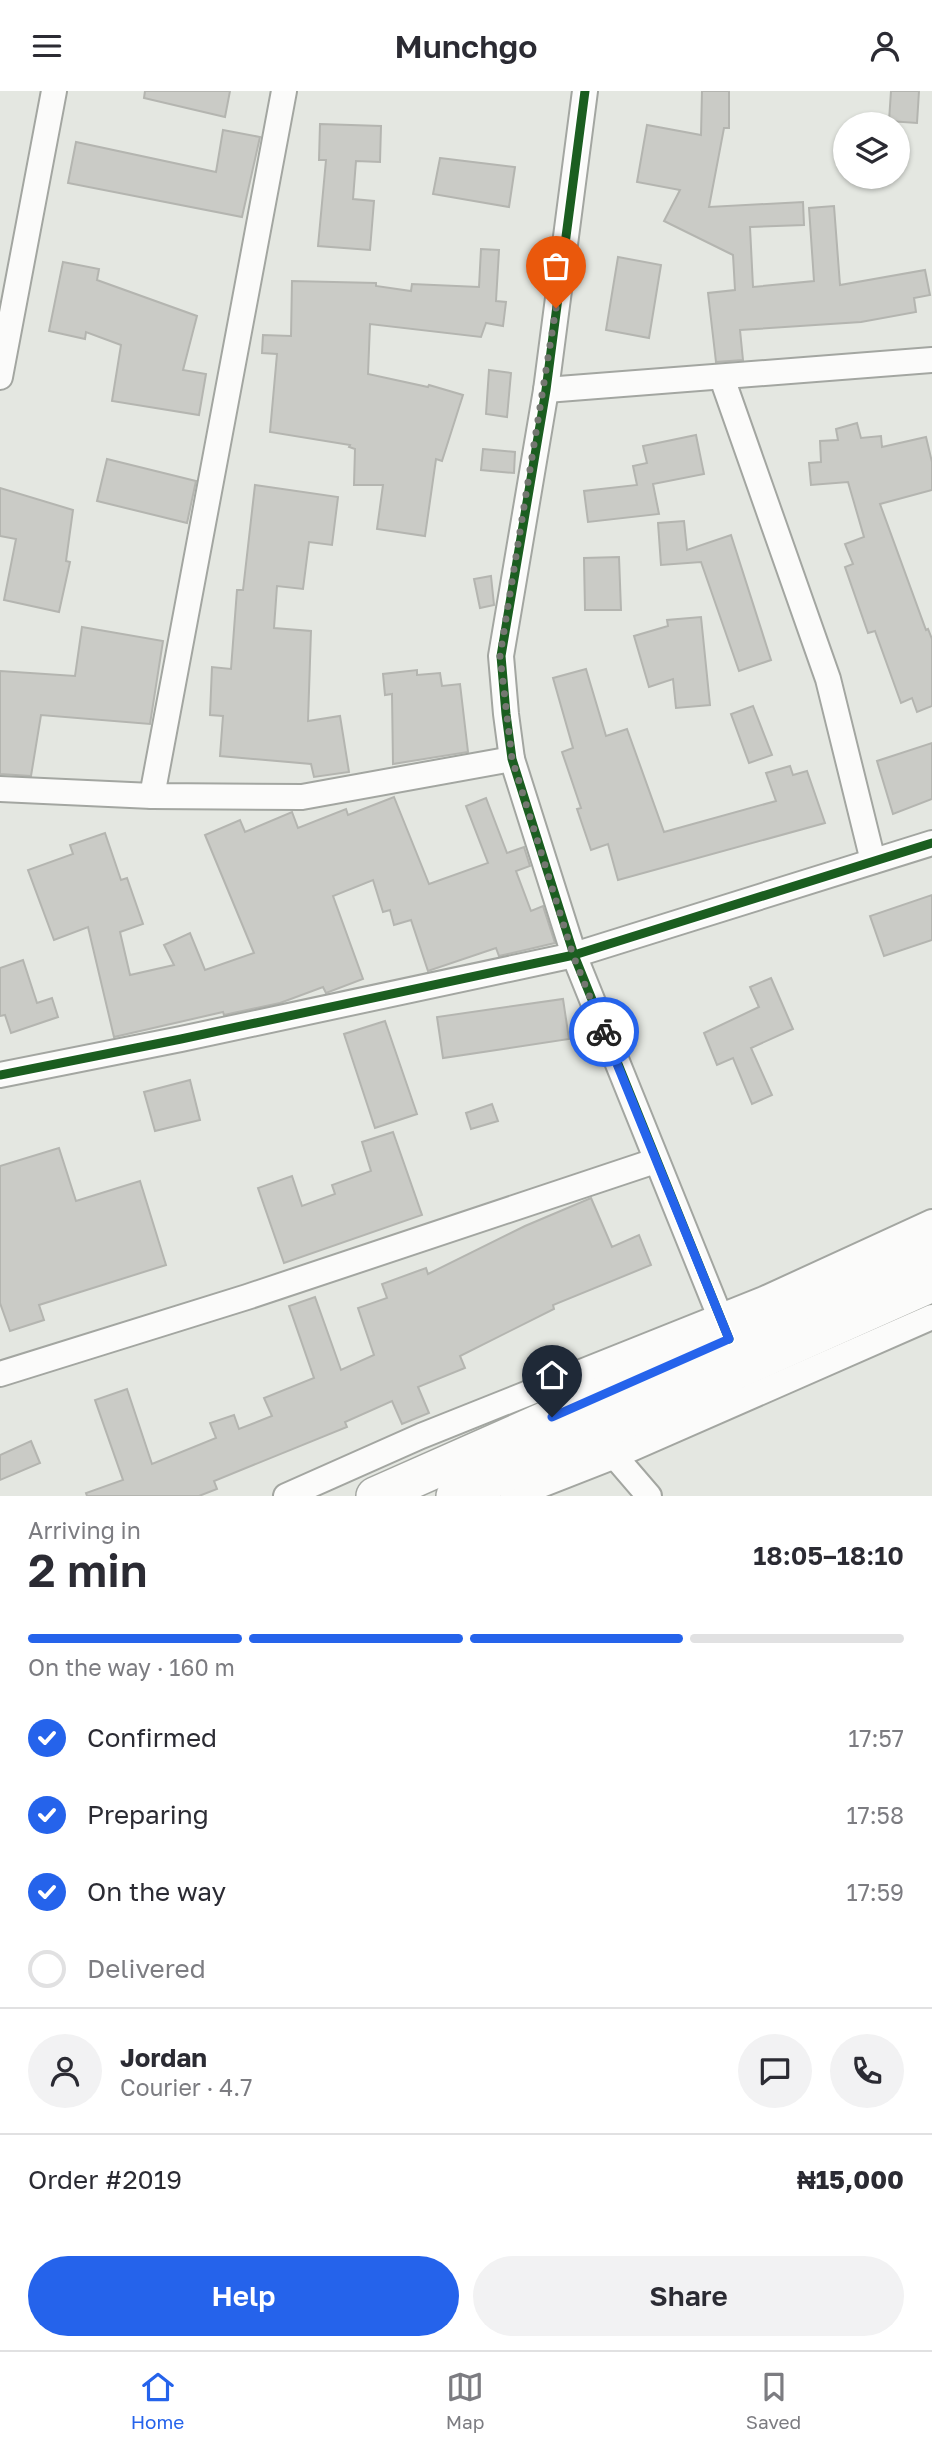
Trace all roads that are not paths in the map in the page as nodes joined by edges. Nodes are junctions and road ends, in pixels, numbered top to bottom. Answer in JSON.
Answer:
{"nodes":[{"id":1,"x":54,"y":91,"type":"edge"},
{"id":2,"x":284,"y":91,"type":"edge"},
{"id":3,"x":585,"y":91,"type":"edge"},
{"id":4,"x":932,"y":360,"type":"edge"},
{"id":5,"x":0,"y":377,"type":"edge"},
{"id":6,"x":722,"y":378,"type":"junction"},
{"id":7,"x":546,"y":390,"type":"junction"},
{"id":8,"x":512,"y":759,"type":"junction"},
{"id":9,"x":0,"y":789,"type":"edge"},
{"id":10,"x":152,"y":796,"type":"junction"},
{"id":11,"x":932,"y":843,"type":"edge"},
{"id":12,"x":873,"y":861,"type":"junction"},
{"id":13,"x":573,"y":955,"type":"junction"},
{"id":14,"x":0,"y":1075,"type":"edge"},
{"id":15,"x":655,"y":1161,"type":"junction"},
{"id":16,"x":932,"y":1222,"type":"edge"},
{"id":17,"x":932,"y":1249,"type":"edge"},
{"id":18,"x":932,"y":1283,"type":"edge"},
{"id":19,"x":932,"y":1317,"type":"edge"},
{"id":20,"x":724,"y":1328,"type":"junction"},
{"id":21,"x":0,"y":1374,"type":"edge"},
{"id":22,"x":605,"y":1444,"type":"junction"},
{"id":23,"x":518,"y":1489,"type":"edge"},
{"id":24,"x":286,"y":1496,"type":"edge"},
{"id":25,"x":375,"y":1496,"type":"edge"},
{"id":26,"x":455,"y":1496,"type":"edge"},
{"id":27,"x":649,"y":1496,"type":"edge"}],
"edges":[{"from":1,"to":5,"type":"street"},
{"from":2,"to":10,"type":"street"},
{"from":3,"to":7,"type":"street"},
{"from":4,"to":6,"type":"street"},
{"from":6,"to":7,"type":"street"},
{"from":6,"to":12,"type":"street"},
{"from":7,"to":8,"type":"street"},
{"from":8,"to":10,"type":"street"},
{"from":8,"to":13,"type":"street"},
{"from":9,"to":10,"type":"street"},
{"from":11,"to":12,"type":"street"},
{"from":12,"to":13,"type":"street"},
{"from":13,"to":14,"type":"street"},
{"from":13,"to":15,"type":"street"},
{"from":15,"to":20,"type":"street"},
{"from":15,"to":21,"type":"street"},
{"from":16,"to":20,"type":"street"},
{"from":17,"to":20,"type":"highway"},
{"from":18,"to":22,"type":"highway"},
{"from":19,"to":22,"type":"street"},
{"from":20,"to":24,"type":"street"},
{"from":20,"to":25,"type":"highway"},
{"from":22,"to":23,"type":"highway"},
{"from":22,"to":27,"type":"street"},
{"from":23,"to":26,"type":"highway"}]}
